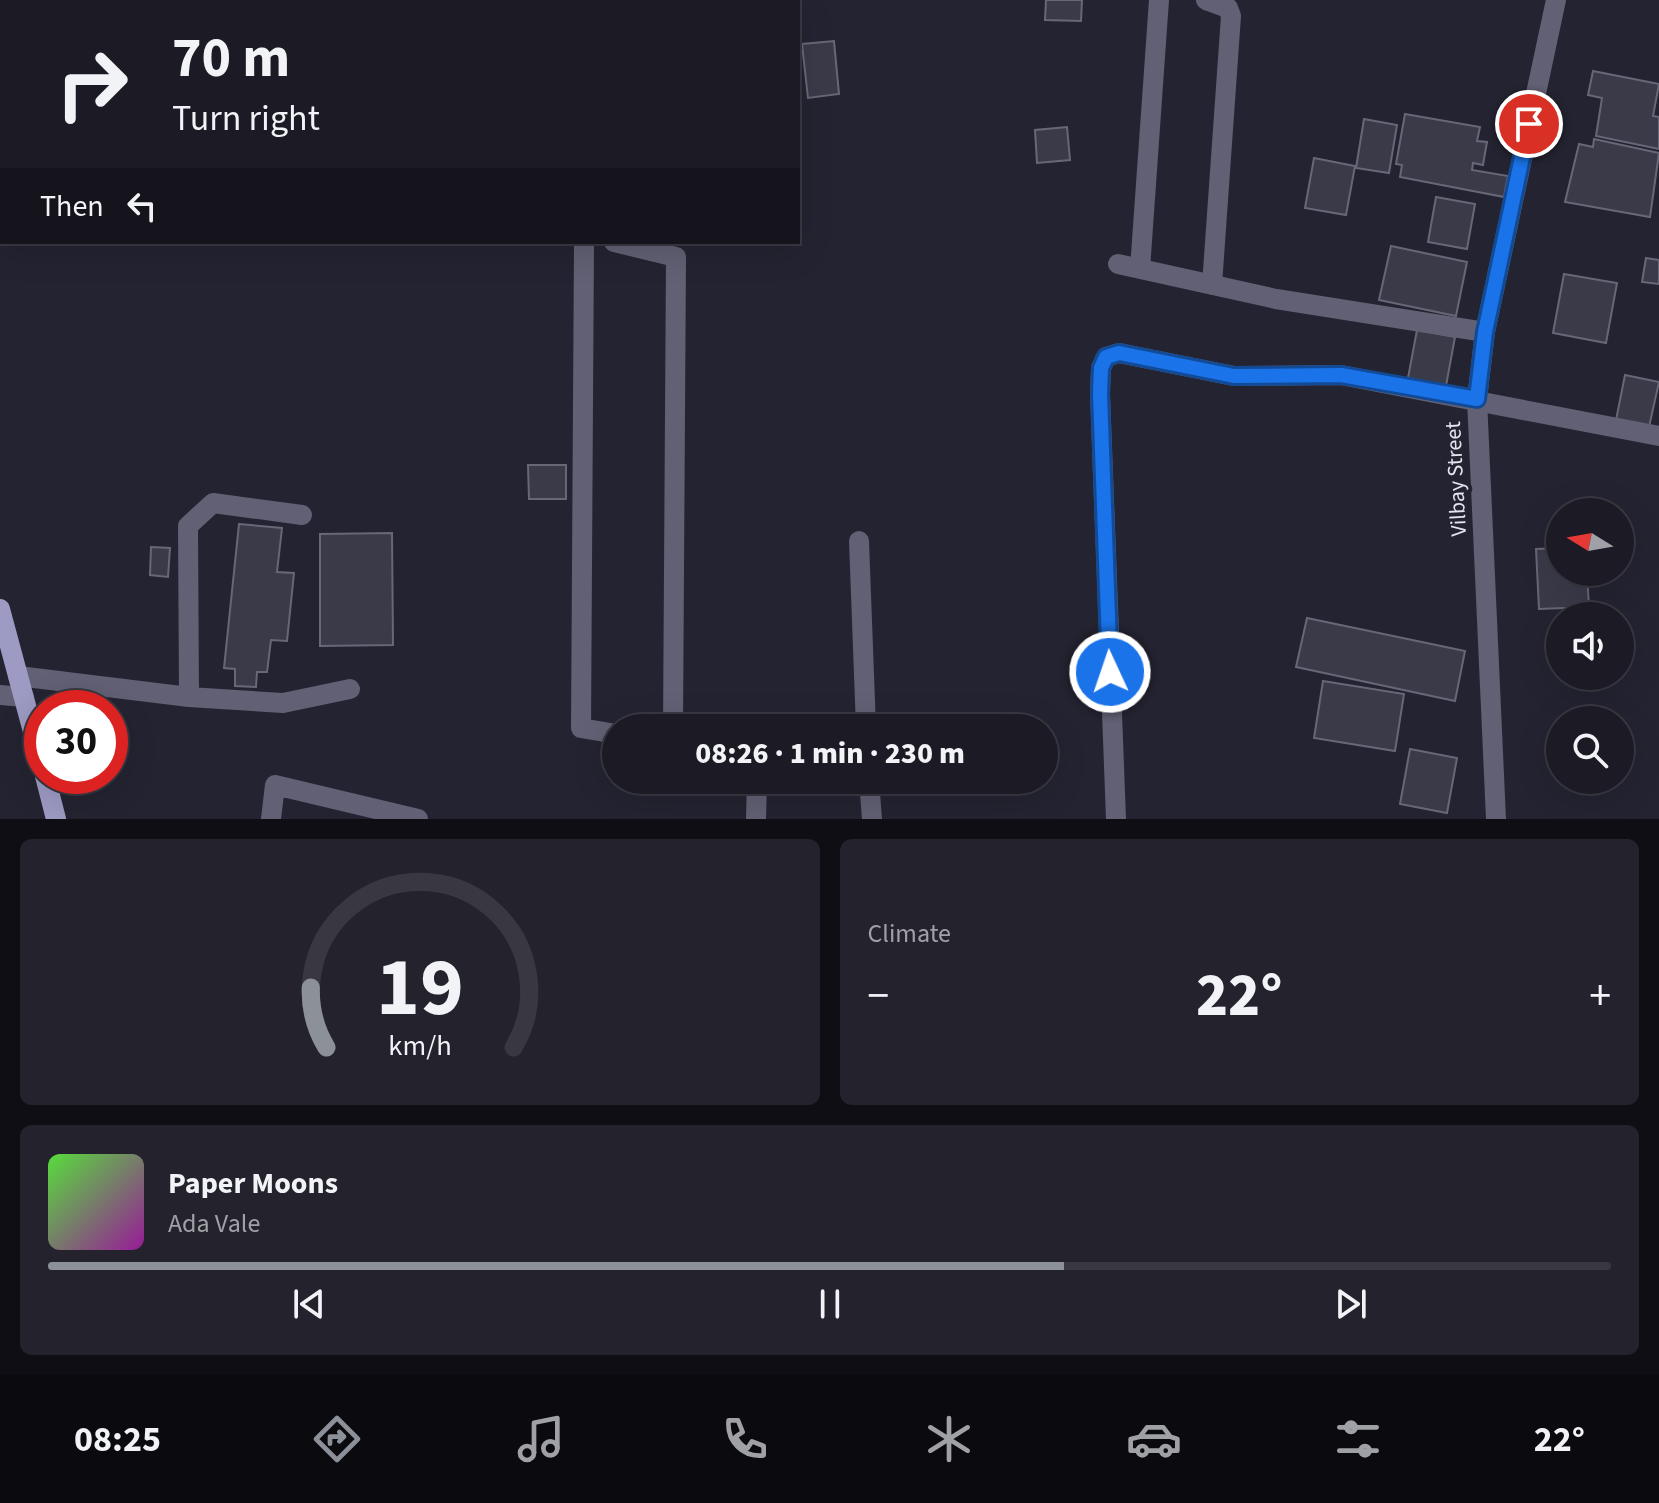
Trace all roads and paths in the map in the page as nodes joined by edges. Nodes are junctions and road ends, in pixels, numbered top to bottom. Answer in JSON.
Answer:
{"nodes":[{"id":1,"x":1159,"y":0,"type":"edge"},
{"id":2,"x":1206,"y":0,"type":"edge"},
{"id":3,"x":1556,"y":0,"type":"edge"},
{"id":4,"x":584,"y":244,"type":"edge"},
{"id":5,"x":622,"y":244,"type":"edge"},
{"id":6,"x":1118,"y":264,"type":"dead end"},
{"id":7,"x":1140,"y":269,"type":"junction"},
{"id":8,"x":1212,"y":285,"type":"junction"},
{"id":9,"x":1485,"y":332,"type":"junction"},
{"id":10,"x":1477,"y":399,"type":"junction"},
{"id":11,"x":1659,"y":436,"type":"edge"},
{"id":12,"x":302,"y":515,"type":"dead end"},
{"id":13,"x":859,"y":541,"type":"dead end"},
{"id":14,"x":0,"y":609,"type":"edge"},
{"id":15,"x":18,"y":676,"type":"junction"},
{"id":16,"x":350,"y":689,"type":"dead end"},
{"id":17,"x":0,"y":695,"type":"edge"},
{"id":18,"x":24,"y":697,"type":"joint"},
{"id":19,"x":189,"y":697,"type":"junction"},
{"id":20,"x":673,"y":714,"type":"edge"},
{"id":21,"x":865,"y":714,"type":"edge"},
{"id":22,"x":602,"y":732,"type":"edge"},
{"id":23,"x":50,"y":794,"type":"edge"},
{"id":24,"x":757,"y":794,"type":"edge"},
{"id":25,"x":870,"y":794,"type":"edge"},
{"id":26,"x":406,"y":818,"type":"edge"},
{"id":27,"x":56,"y":819,"type":"edge"},
{"id":28,"x":271,"y":819,"type":"edge"},
{"id":29,"x":756,"y":819,"type":"edge"},
{"id":30,"x":872,"y":819,"type":"edge"},
{"id":31,"x":1116,"y":819,"type":"edge"},
{"id":32,"x":1496,"y":819,"type":"edge"}],
"edges":[{"from":1,"to":7,"type":"street"},
{"from":2,"to":8,"type":"street"},
{"from":3,"to":9,"type":"street","name":"Vilbay Street"},
{"from":4,"to":22,"type":"street"},
{"from":5,"to":20,"type":"street"},
{"from":6,"to":7,"type":"street"},
{"from":7,"to":8,"type":"street"},
{"from":8,"to":9,"type":"street"},
{"from":9,"to":10,"type":"street","name":"Vilbay Street"},
{"from":10,"to":11,"type":"street"},
{"from":10,"to":31,"type":"street"},
{"from":10,"to":32,"type":"street","name":"Vilbay Street"},
{"from":12,"to":19,"type":"street"},
{"from":13,"to":21,"type":"street"},
{"from":14,"to":15,"type":"main road"},
{"from":15,"to":18,"type":"main road"},
{"from":15,"to":19,"type":"street"},
{"from":16,"to":19,"type":"street"},
{"from":17,"to":18,"type":"street"},
{"from":23,"to":27,"type":"main road"},
{"from":24,"to":29,"type":"street"},
{"from":25,"to":30,"type":"street"},
{"from":26,"to":28,"type":"street"}]}
